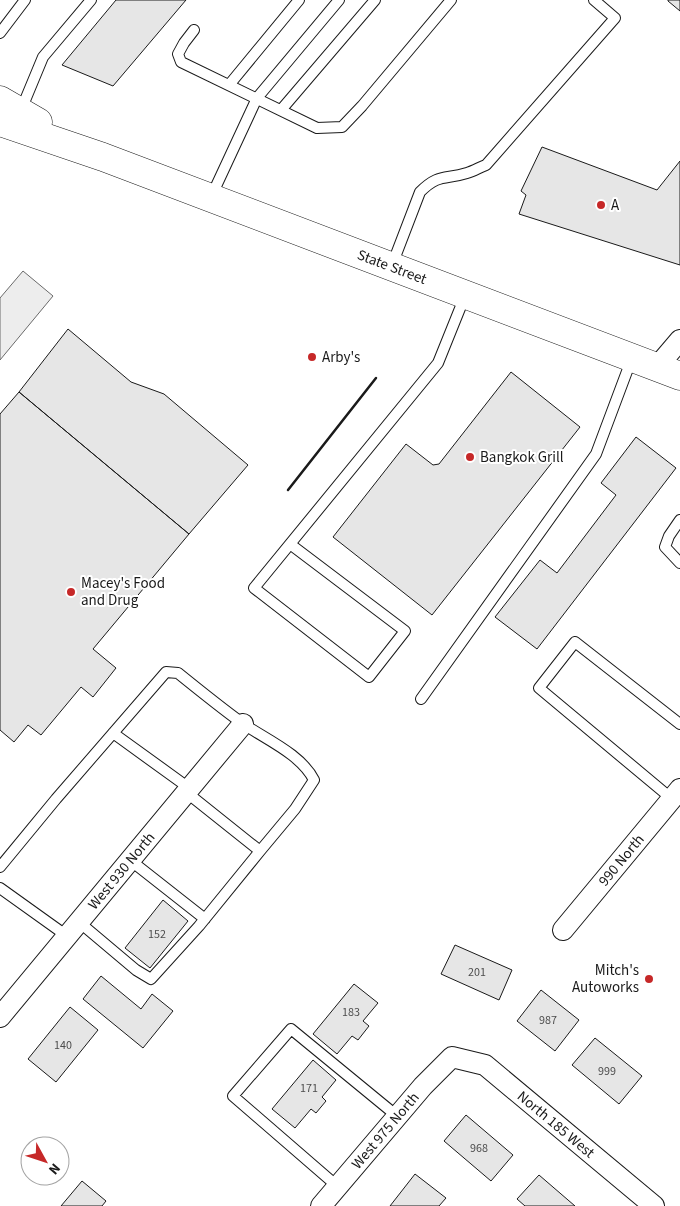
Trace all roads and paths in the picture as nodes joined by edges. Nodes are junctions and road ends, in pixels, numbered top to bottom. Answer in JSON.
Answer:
{"nodes":[{"id":1,"x":26,"y":0,"type":"edge"},
{"id":2,"x":91,"y":0,"type":"edge"},
{"id":3,"x":299,"y":0,"type":"edge"},
{"id":4,"x":339,"y":0,"type":"edge"},
{"id":5,"x":376,"y":0,"type":"edge"},
{"id":6,"x":451,"y":0,"type":"edge"},
{"id":7,"x":594,"y":0,"type":"edge"},
{"id":8,"x":194,"y":30,"type":"dead end"},
{"id":9,"x":0,"y":33,"type":"edge"},
{"id":10,"x":229,"y":85,"type":"junction"},
{"id":11,"x":257,"y":98,"type":"junction"},
{"id":12,"x":281,"y":110,"type":"junction"},
{"id":13,"x":7,"y":111,"type":"edge"},
{"id":14,"x":211,"y":198,"type":"junction"},
{"id":15,"x":392,"y":266,"type":"junction"},
{"id":16,"x":466,"y":295,"type":"junction"},
{"id":17,"x":680,"y":340,"type":"edge"},
{"id":18,"x":632,"y":358,"type":"junction"},
{"id":19,"x":669,"y":372,"type":"edge"},
{"id":20,"x":680,"y":520,"type":"edge"},
{"id":21,"x":290,"y":544,"type":"junction"},
{"id":22,"x":680,"y":563,"type":"edge"},
{"id":23,"x":421,"y":699,"type":"dead end"},
{"id":24,"x":243,"y":724,"type":"junction"},
{"id":25,"x":680,"y":724,"type":"edge"},
{"id":26,"x":113,"y":733,"type":"junction"},
{"id":27,"x":188,"y":790,"type":"junction"},
{"id":28,"x":676,"y":794,"type":"edge"},
{"id":29,"x":260,"y":851,"type":"junction"},
{"id":30,"x":130,"y":860,"type":"junction"},
{"id":31,"x":0,"y":867,"type":"edge"},
{"id":32,"x":0,"y":888,"type":"edge"},
{"id":33,"x":205,"y":919,"type":"junction"},
{"id":34,"x":73,"y":929,"type":"junction"},
{"id":35,"x":563,"y":930,"type":"dead end"},
{"id":36,"x":0,"y":1017,"type":"edge"},
{"id":37,"x":452,"y":1057,"type":"joint"},
{"id":38,"x":397,"y":1116,"type":"junction"},
{"id":39,"x":337,"y":1186,"type":"junction"},
{"id":40,"x":321,"y":1206,"type":"edge"},
{"id":41,"x":654,"y":1206,"type":"edge"}],
"edges":[{"from":1,"to":9,"type":"lane"},
{"from":2,"to":13,"type":"lane"},
{"from":3,"to":10,"type":"lane"},
{"from":4,"to":11,"type":"lane"},
{"from":5,"to":12,"type":"lane"},
{"from":6,"to":12,"type":"lane"},
{"from":7,"to":15,"type":"lane"},
{"from":8,"to":10,"type":"lane"},
{"from":10,"to":11,"type":"lane"},
{"from":11,"to":12,"type":"lane"},
{"from":11,"to":14,"type":"lane"},
{"from":13,"to":14,"type":"main road","name":"State Street"},
{"from":14,"to":15,"type":"main road","name":"State Street"},
{"from":15,"to":16,"type":"main road","name":"State Street"},
{"from":16,"to":18,"type":"main road","name":"State Street"},
{"from":16,"to":21,"type":"lane"},
{"from":17,"to":19,"type":"street"},
{"from":18,"to":19,"type":"main road","name":"State Street"},
{"from":18,"to":23,"type":"lane"},
{"from":20,"to":22,"type":"lane"},
{"from":21,"to":21,"type":"lane"},
{"from":24,"to":26,"type":"lane"},
{"from":24,"to":27,"type":"street","name":"West 930 North"},
{"from":24,"to":29,"type":"lane"},
{"from":25,"to":28,"type":"lane"},
{"from":26,"to":27,"type":"lane"},
{"from":26,"to":31,"type":"lane"},
{"from":27,"to":29,"type":"lane"},
{"from":27,"to":30,"type":"street","name":"West 930 North"},
{"from":28,"to":35,"type":"street","name":"990 North"},
{"from":29,"to":33,"type":"lane"},
{"from":30,"to":33,"type":"lane"},
{"from":30,"to":34,"type":"street","name":"West 930 North"},
{"from":32,"to":34,"type":"lane"},
{"from":33,"to":34,"type":"lane"},
{"from":34,"to":36,"type":"street","name":"West 930 North"},
{"from":37,"to":38,"type":"street","name":"West 975 North"},
{"from":37,"to":41,"type":"street","name":"North 185 West"},
{"from":38,"to":39,"type":"street","name":"West 975 North"},
{"from":38,"to":39,"type":"lane"},
{"from":39,"to":40,"type":"street","name":"West 975 North"}]}
